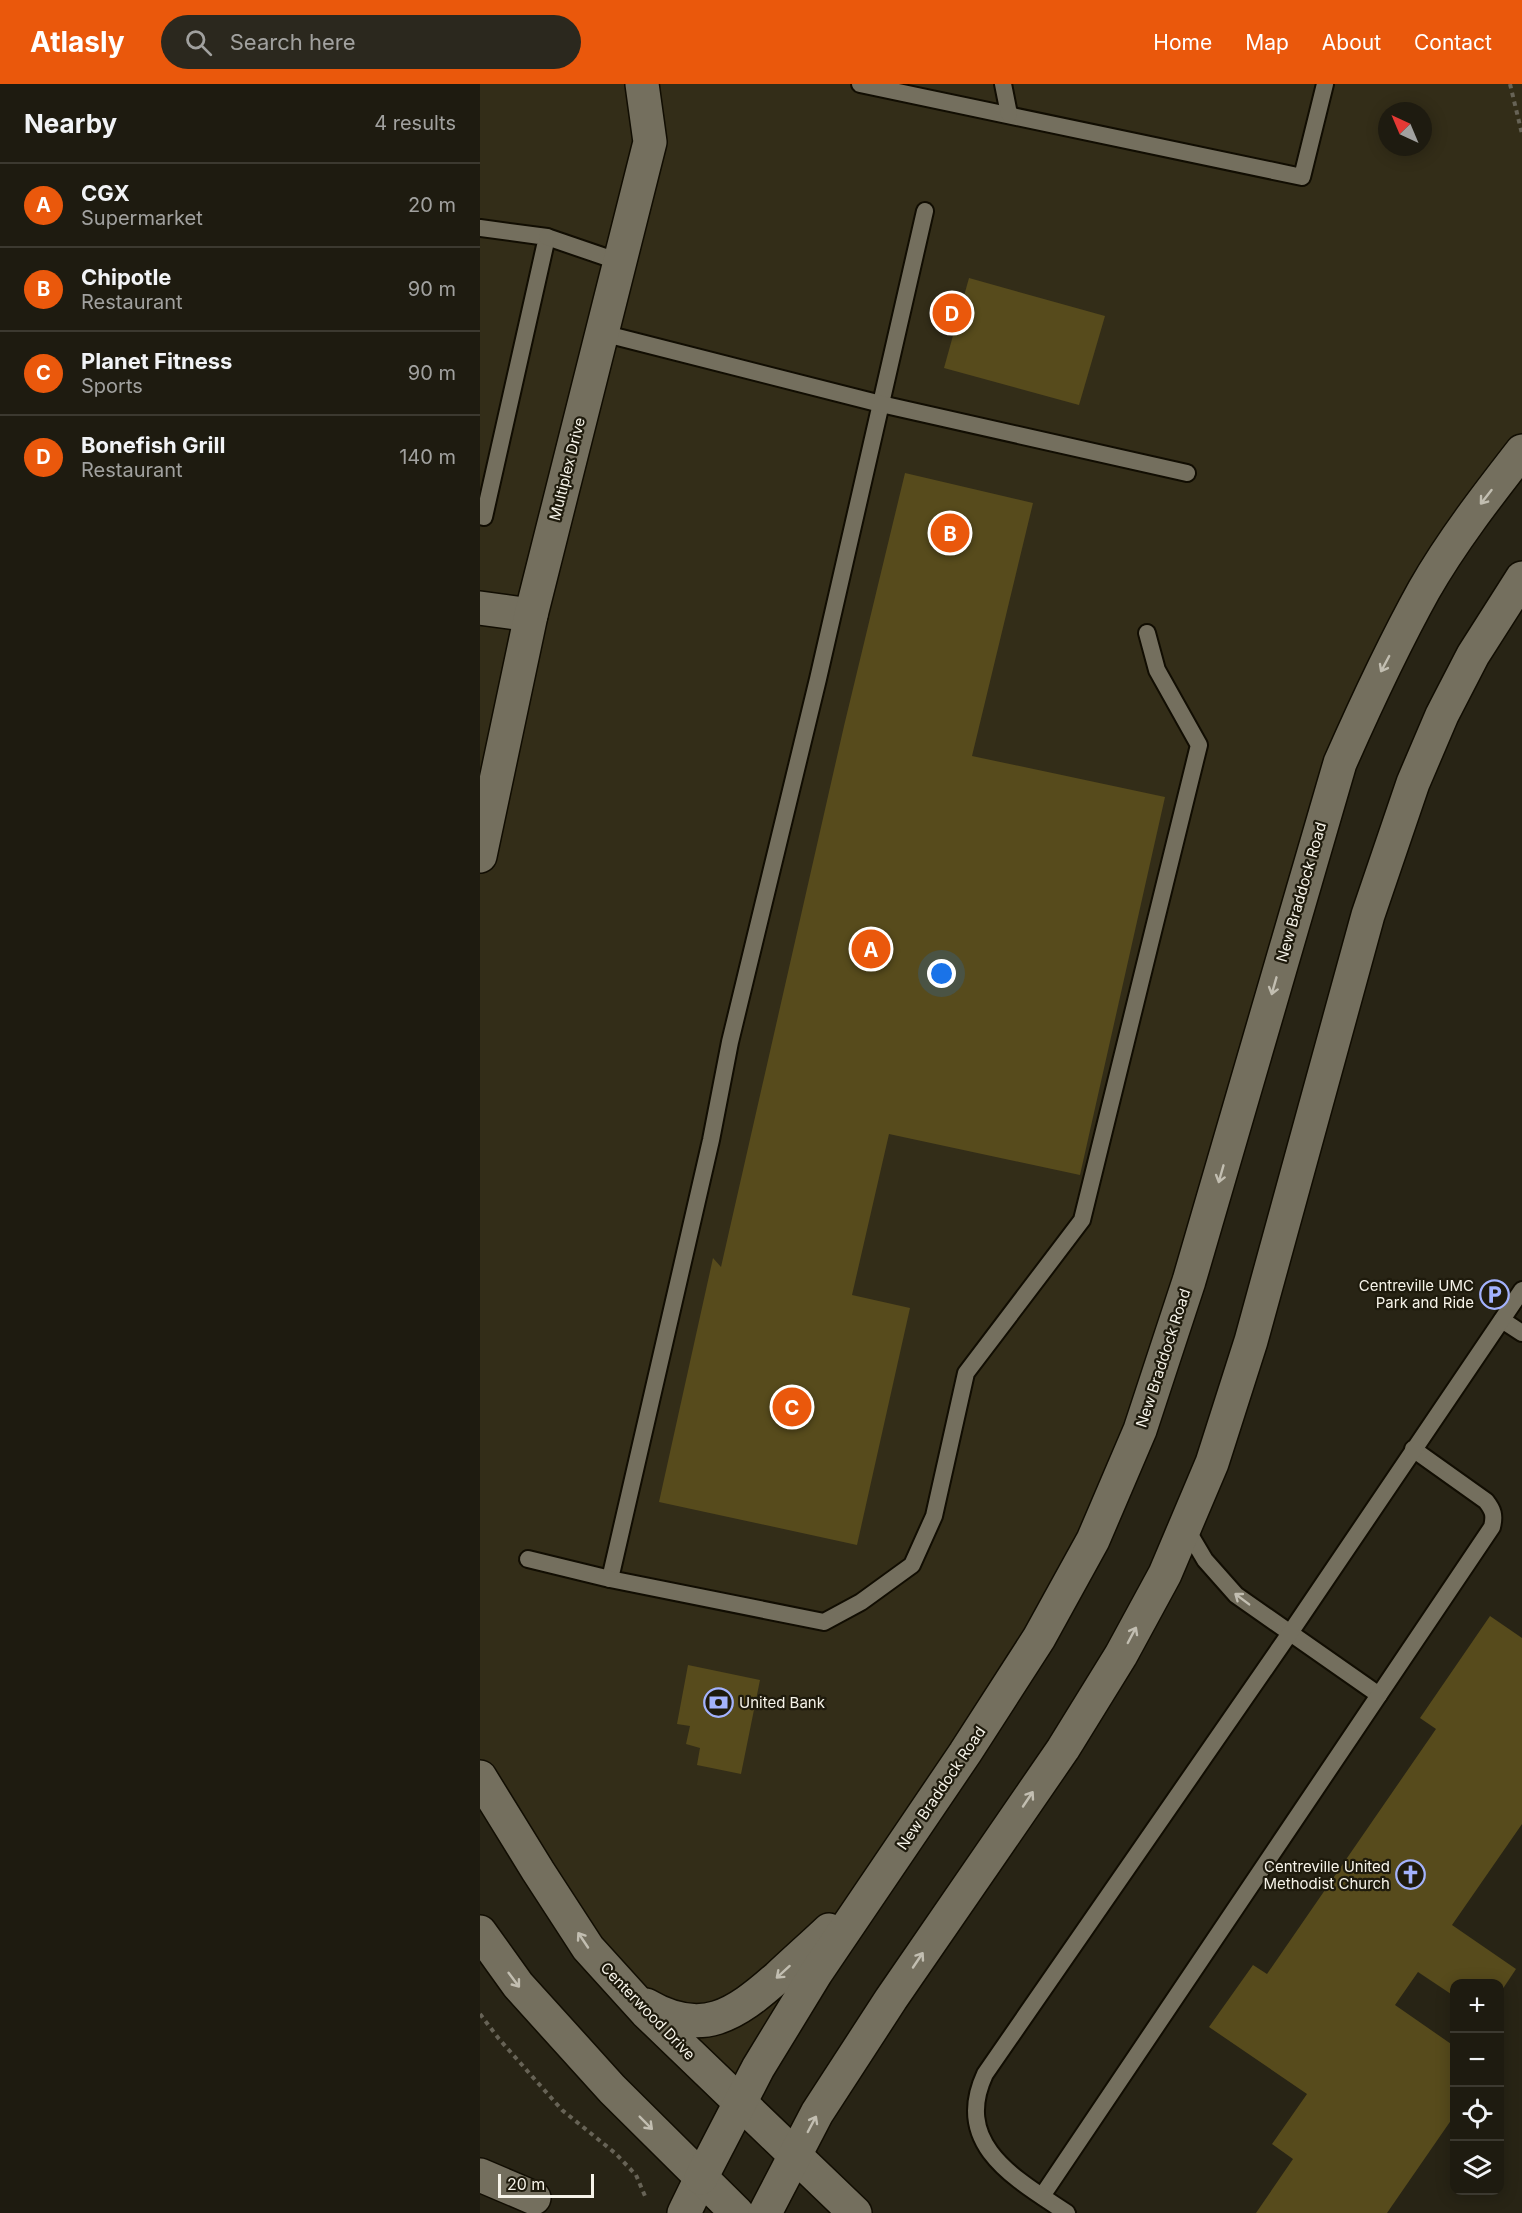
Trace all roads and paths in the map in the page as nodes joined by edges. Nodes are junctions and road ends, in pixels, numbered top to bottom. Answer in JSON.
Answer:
{"nodes":[{"id":1,"x":642,"y":84,"type":"edge"},
{"id":2,"x":860,"y":84,"type":"edge"},
{"id":3,"x":1003,"y":84,"type":"edge"},
{"id":4,"x":1325,"y":84,"type":"edge"},
{"id":5,"x":1510,"y":84,"type":"edge"},
{"id":6,"x":1009,"y":114,"type":"junction"},
{"id":7,"x":1522,"y":134,"type":"edge"},
{"id":8,"x":925,"y":211,"type":"dead end"},
{"id":9,"x":480,"y":228,"type":"edge"},
{"id":10,"x":547,"y":237,"type":"junction"},
{"id":11,"x":620,"y":262,"type":"junction"},
{"id":12,"x":602,"y":333,"type":"junction"},
{"id":13,"x":881,"y":404,"type":"junction"},
{"id":14,"x":1522,"y":451,"type":"edge"},
{"id":15,"x":1187,"y":473,"type":"dead end"},
{"id":16,"x":480,"y":516,"type":"edge"},
{"id":17,"x":1522,"y":578,"type":"edge"},
{"id":18,"x":480,"y":608,"type":"edge"},
{"id":19,"x":531,"y":615,"type":"junction"},
{"id":20,"x":1147,"y":633,"type":"dead end"},
{"id":21,"x":480,"y":855,"type":"edge"},
{"id":22,"x":1522,"y":1290,"type":"edge"},
{"id":23,"x":1502,"y":1320,"type":"junction"},
{"id":24,"x":1522,"y":1333,"type":"edge"},
{"id":25,"x":1413,"y":1449,"type":"junction"},
{"id":26,"x":1186,"y":1528,"type":"junction"},
{"id":27,"x":528,"y":1559,"type":"dead end"},
{"id":28,"x":610,"y":1579,"type":"junction"},
{"id":29,"x":1290,"y":1633,"type":"junction"},
{"id":30,"x":1379,"y":1695,"type":"junction"},
{"id":31,"x":480,"y":1777,"type":"edge"},
{"id":32,"x":873,"y":1891,"type":"junction"},
{"id":33,"x":480,"y":1932,"type":"edge"},
{"id":34,"x":630,"y":1995,"type":"junction"},
{"id":35,"x":480,"y":2014,"type":"edge"},
{"id":36,"x":740,"y":2103,"type":"junction"},
{"id":37,"x":795,"y":2155,"type":"junction"},
{"id":38,"x":480,"y":2175,"type":"edge"},
{"id":39,"x":701,"y":2178,"type":"junction"},
{"id":40,"x":645,"y":2196,"type":"dead end"},
{"id":41,"x":1042,"y":2196,"type":"junction"},
{"id":42,"x":534,"y":2198,"type":"dead end"},
{"id":43,"x":684,"y":2213,"type":"edge"},
{"id":44,"x":737,"y":2213,"type":"edge"},
{"id":45,"x":765,"y":2213,"type":"edge"},
{"id":46,"x":855,"y":2213,"type":"edge"},
{"id":47,"x":1067,"y":2213,"type":"edge"}],
"edges":[{"from":1,"to":11,"type":"street","name":"Multiplex Drive"},
{"from":2,"to":6,"type":"lane"},
{"from":3,"to":6,"type":"lane"},
{"from":4,"to":6,"type":"lane"},
{"from":5,"to":7,"type":"path"},
{"from":8,"to":13,"type":"lane"},
{"from":9,"to":10,"type":"lane"},
{"from":10,"to":11,"type":"lane"},
{"from":10,"to":16,"type":"lane"},
{"from":11,"to":12,"type":"street","name":"Multiplex Drive"},
{"from":12,"to":13,"type":"lane"},
{"from":12,"to":19,"type":"street","name":"Multiplex Drive"},
{"from":13,"to":15,"type":"lane"},
{"from":13,"to":28,"type":"lane"},
{"from":14,"to":32,"type":"street","name":"New Braddock Road","one_way":true},
{"from":17,"to":26,"type":"street"},
{"from":18,"to":19,"type":"street"},
{"from":19,"to":21,"type":"street","name":"Multiplex Drive"},
{"from":20,"to":28,"type":"lane"},
{"from":22,"to":23,"type":"lane"},
{"from":23,"to":24,"type":"lane"},
{"from":23,"to":25,"type":"lane"},
{"from":25,"to":29,"type":"lane"},
{"from":25,"to":30,"type":"lane"},
{"from":29,"to":26,"type":"lane","one_way":true},
{"from":37,"to":26,"type":"street","one_way":true},
{"from":27,"to":28,"type":"lane"},
{"from":29,"to":30,"type":"lane"},
{"from":29,"to":41,"type":"lane"},
{"from":30,"to":41,"type":"lane"},
{"from":34,"to":31,"type":"street","name":"Centerwood Drive","one_way":true},
{"from":32,"to":34,"type":"street","one_way":true},
{"from":32,"to":36,"type":"street","name":"New Braddock Road"},
{"from":33,"to":39,"type":"street","one_way":true},
{"from":34,"to":36,"type":"street","name":"Centerwood Drive"},
{"from":35,"to":40,"type":"path"},
{"from":36,"to":37,"type":"street","name":"Centerwood Drive"},
{"from":36,"to":39,"type":"street","name":"New Braddock Road"},
{"from":37,"to":45,"type":"street"},
{"from":37,"to":46,"type":"street","name":"Centerwood Drive"},
{"from":38,"to":42,"type":"street"},
{"from":39,"to":43,"type":"street","name":"New Braddock Road"},
{"from":39,"to":44,"type":"street"},
{"from":41,"to":47,"type":"lane"}]}
